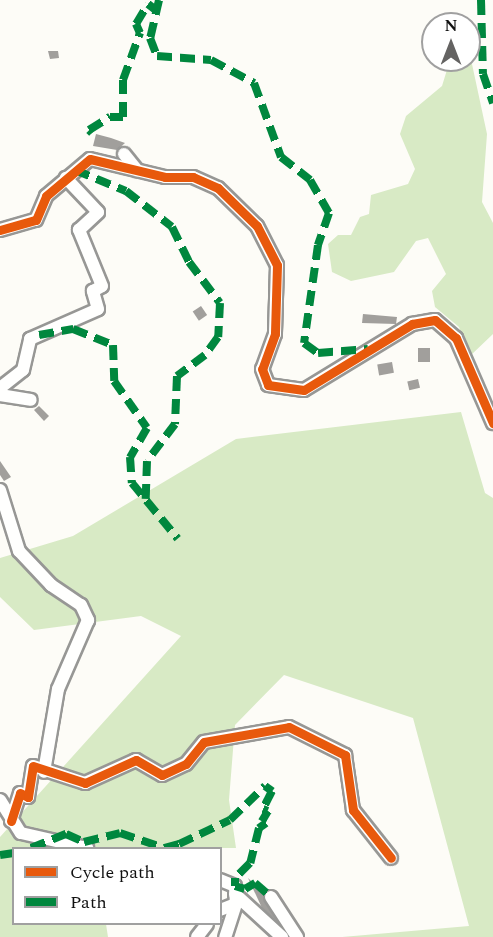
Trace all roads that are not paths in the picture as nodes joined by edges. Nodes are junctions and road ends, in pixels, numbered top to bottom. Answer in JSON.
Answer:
{"nodes":[{"id":1,"x":124,"y":154,"type":"dead end"},
{"id":2,"x":138,"y":171,"type":"junction"},
{"id":3,"x":66,"y":178,"type":"junction"},
{"id":4,"x":0,"y":230,"type":"edge"},
{"id":5,"x":0,"y":388,"type":"edge"},
{"id":6,"x":0,"y":394,"type":"edge"},
{"id":7,"x":31,"y":400,"type":"dead end"},
{"id":8,"x":493,"y":423,"type":"edge"},
{"id":9,"x":0,"y":490,"type":"edge"},
{"id":10,"x":44,"y":772,"type":"junction"},
{"id":11,"x":0,"y":800,"type":"edge"},
{"id":12,"x":11,"y":821,"type":"junction"},
{"id":13,"x":79,"y":847,"type":"edge"},
{"id":14,"x":391,"y":858,"type":"dead end"},
{"id":15,"x":222,"y":881,"type":"edge"},
{"id":16,"x":271,"y":897,"type":"dead end"},
{"id":17,"x":235,"y":899,"type":"junction"},
{"id":18,"x":222,"y":909,"type":"edge"},
{"id":19,"x":206,"y":925,"type":"edge"},
{"id":20,"x":196,"y":937,"type":"edge"},
{"id":21,"x":225,"y":937,"type":"edge"},
{"id":22,"x":282,"y":937,"type":"edge"},
{"id":23,"x":297,"y":937,"type":"edge"}],
"edges":[{"from":1,"to":2,"type":"street"},
{"from":2,"to":3,"type":"street"},
{"from":2,"to":8,"type":"street"},
{"from":3,"to":4,"type":"street"},
{"from":3,"to":5,"type":"street"},
{"from":6,"to":7,"type":"street"},
{"from":9,"to":10,"type":"street"},
{"from":10,"to":12,"type":"street"},
{"from":10,"to":14,"type":"street"},
{"from":11,"to":12,"type":"street"},
{"from":12,"to":13,"type":"street"},
{"from":15,"to":17,"type":"street"},
{"from":16,"to":23,"type":"street"},
{"from":17,"to":18,"type":"street"},
{"from":17,"to":21,"type":"street"},
{"from":17,"to":22,"type":"street"},
{"from":19,"to":20,"type":"street"}]}
